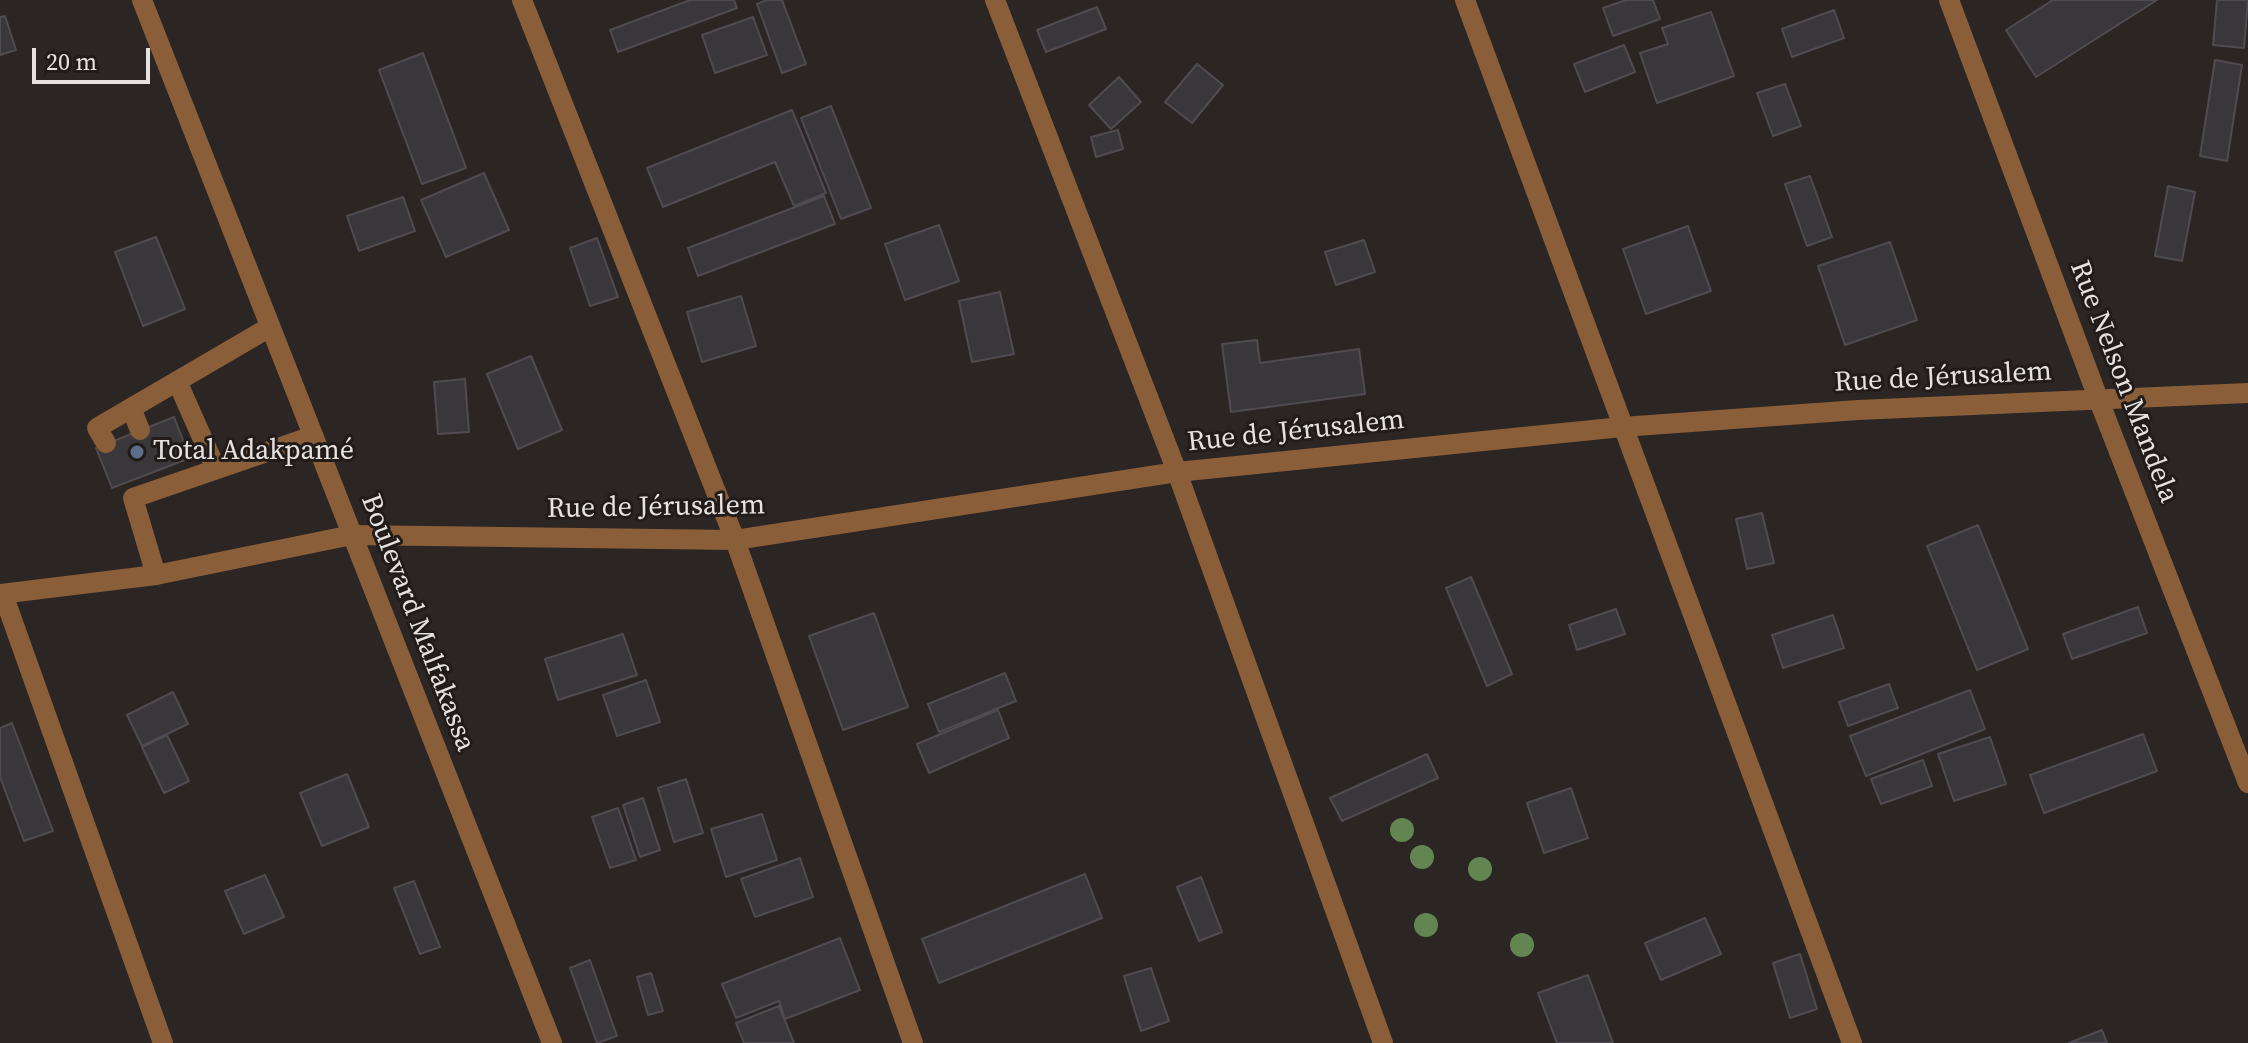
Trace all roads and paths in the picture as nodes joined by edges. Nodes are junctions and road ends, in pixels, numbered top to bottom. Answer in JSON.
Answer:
{"nodes":[{"id":1,"x":142,"y":0,"type":"edge"},
{"id":2,"x":522,"y":0,"type":"edge"},
{"id":3,"x":995,"y":0,"type":"edge"},
{"id":4,"x":1465,"y":0,"type":"edge"},
{"id":5,"x":1949,"y":0,"type":"edge"},
{"id":6,"x":270,"y":327,"type":"junction"},
{"id":7,"x":177,"y":381,"type":"junction"},
{"id":8,"x":2248,"y":393,"type":"edge"},
{"id":9,"x":2098,"y":398,"type":"junction"},
{"id":10,"x":131,"y":408,"type":"junction"},
{"id":11,"x":1622,"y":427,"type":"junction"},
{"id":12,"x":140,"y":430,"type":"dead end"},
{"id":13,"x":313,"y":436,"type":"junction"},
{"id":14,"x":106,"y":443,"type":"dead end"},
{"id":15,"x":216,"y":469,"type":"junction"},
{"id":16,"x":1177,"y":472,"type":"junction"},
{"id":17,"x":352,"y":535,"type":"junction"},
{"id":18,"x":735,"y":540,"type":"junction"},
{"id":19,"x":156,"y":575,"type":"junction"},
{"id":20,"x":1,"y":594,"type":"edge"},
{"id":21,"x":2248,"y":783,"type":"edge"},
{"id":22,"x":163,"y":1043,"type":"edge"},
{"id":23,"x":552,"y":1043,"type":"edge"},
{"id":24,"x":913,"y":1043,"type":"edge"},
{"id":25,"x":1383,"y":1043,"type":"edge"},
{"id":26,"x":1852,"y":1043,"type":"edge"}],
"edges":[{"from":1,"to":6,"type":"street","name":"Boulevard Malfakassa"},
{"from":2,"to":18,"type":"street"},
{"from":3,"to":16,"type":"street"},
{"from":4,"to":11,"type":"street"},
{"from":5,"to":9,"type":"street","name":"Rue Nelson Mandela"},
{"from":6,"to":7,"type":"street"},
{"from":6,"to":13,"type":"street","name":"Boulevard Malfakassa"},
{"from":7,"to":10,"type":"street"},
{"from":7,"to":15,"type":"street"},
{"from":8,"to":9,"type":"street","name":"Rue de Jérusalem"},
{"from":9,"to":11,"type":"street","name":"Rue de Jérusalem"},
{"from":9,"to":21,"type":"street","name":"Rue Nelson Mandela"},
{"from":10,"to":12,"type":"street"},
{"from":10,"to":14,"type":"street"},
{"from":11,"to":16,"type":"street","name":"Rue de Jérusalem"},
{"from":11,"to":26,"type":"street"},
{"from":13,"to":15,"type":"street"},
{"from":13,"to":17,"type":"street","name":"Boulevard Malfakassa"},
{"from":15,"to":19,"type":"street"},
{"from":16,"to":18,"type":"street","name":"Rue de Jérusalem"},
{"from":16,"to":25,"type":"street"},
{"from":17,"to":18,"type":"street","name":"Rue de Jérusalem"},
{"from":17,"to":19,"type":"street","name":"Rue de Jérusalem"},
{"from":17,"to":23,"type":"street","name":"Boulevard Malfakassa"},
{"from":18,"to":24,"type":"street"},
{"from":19,"to":20,"type":"street","name":"Rue de Jérusalem"},
{"from":20,"to":22,"type":"street"}]}
